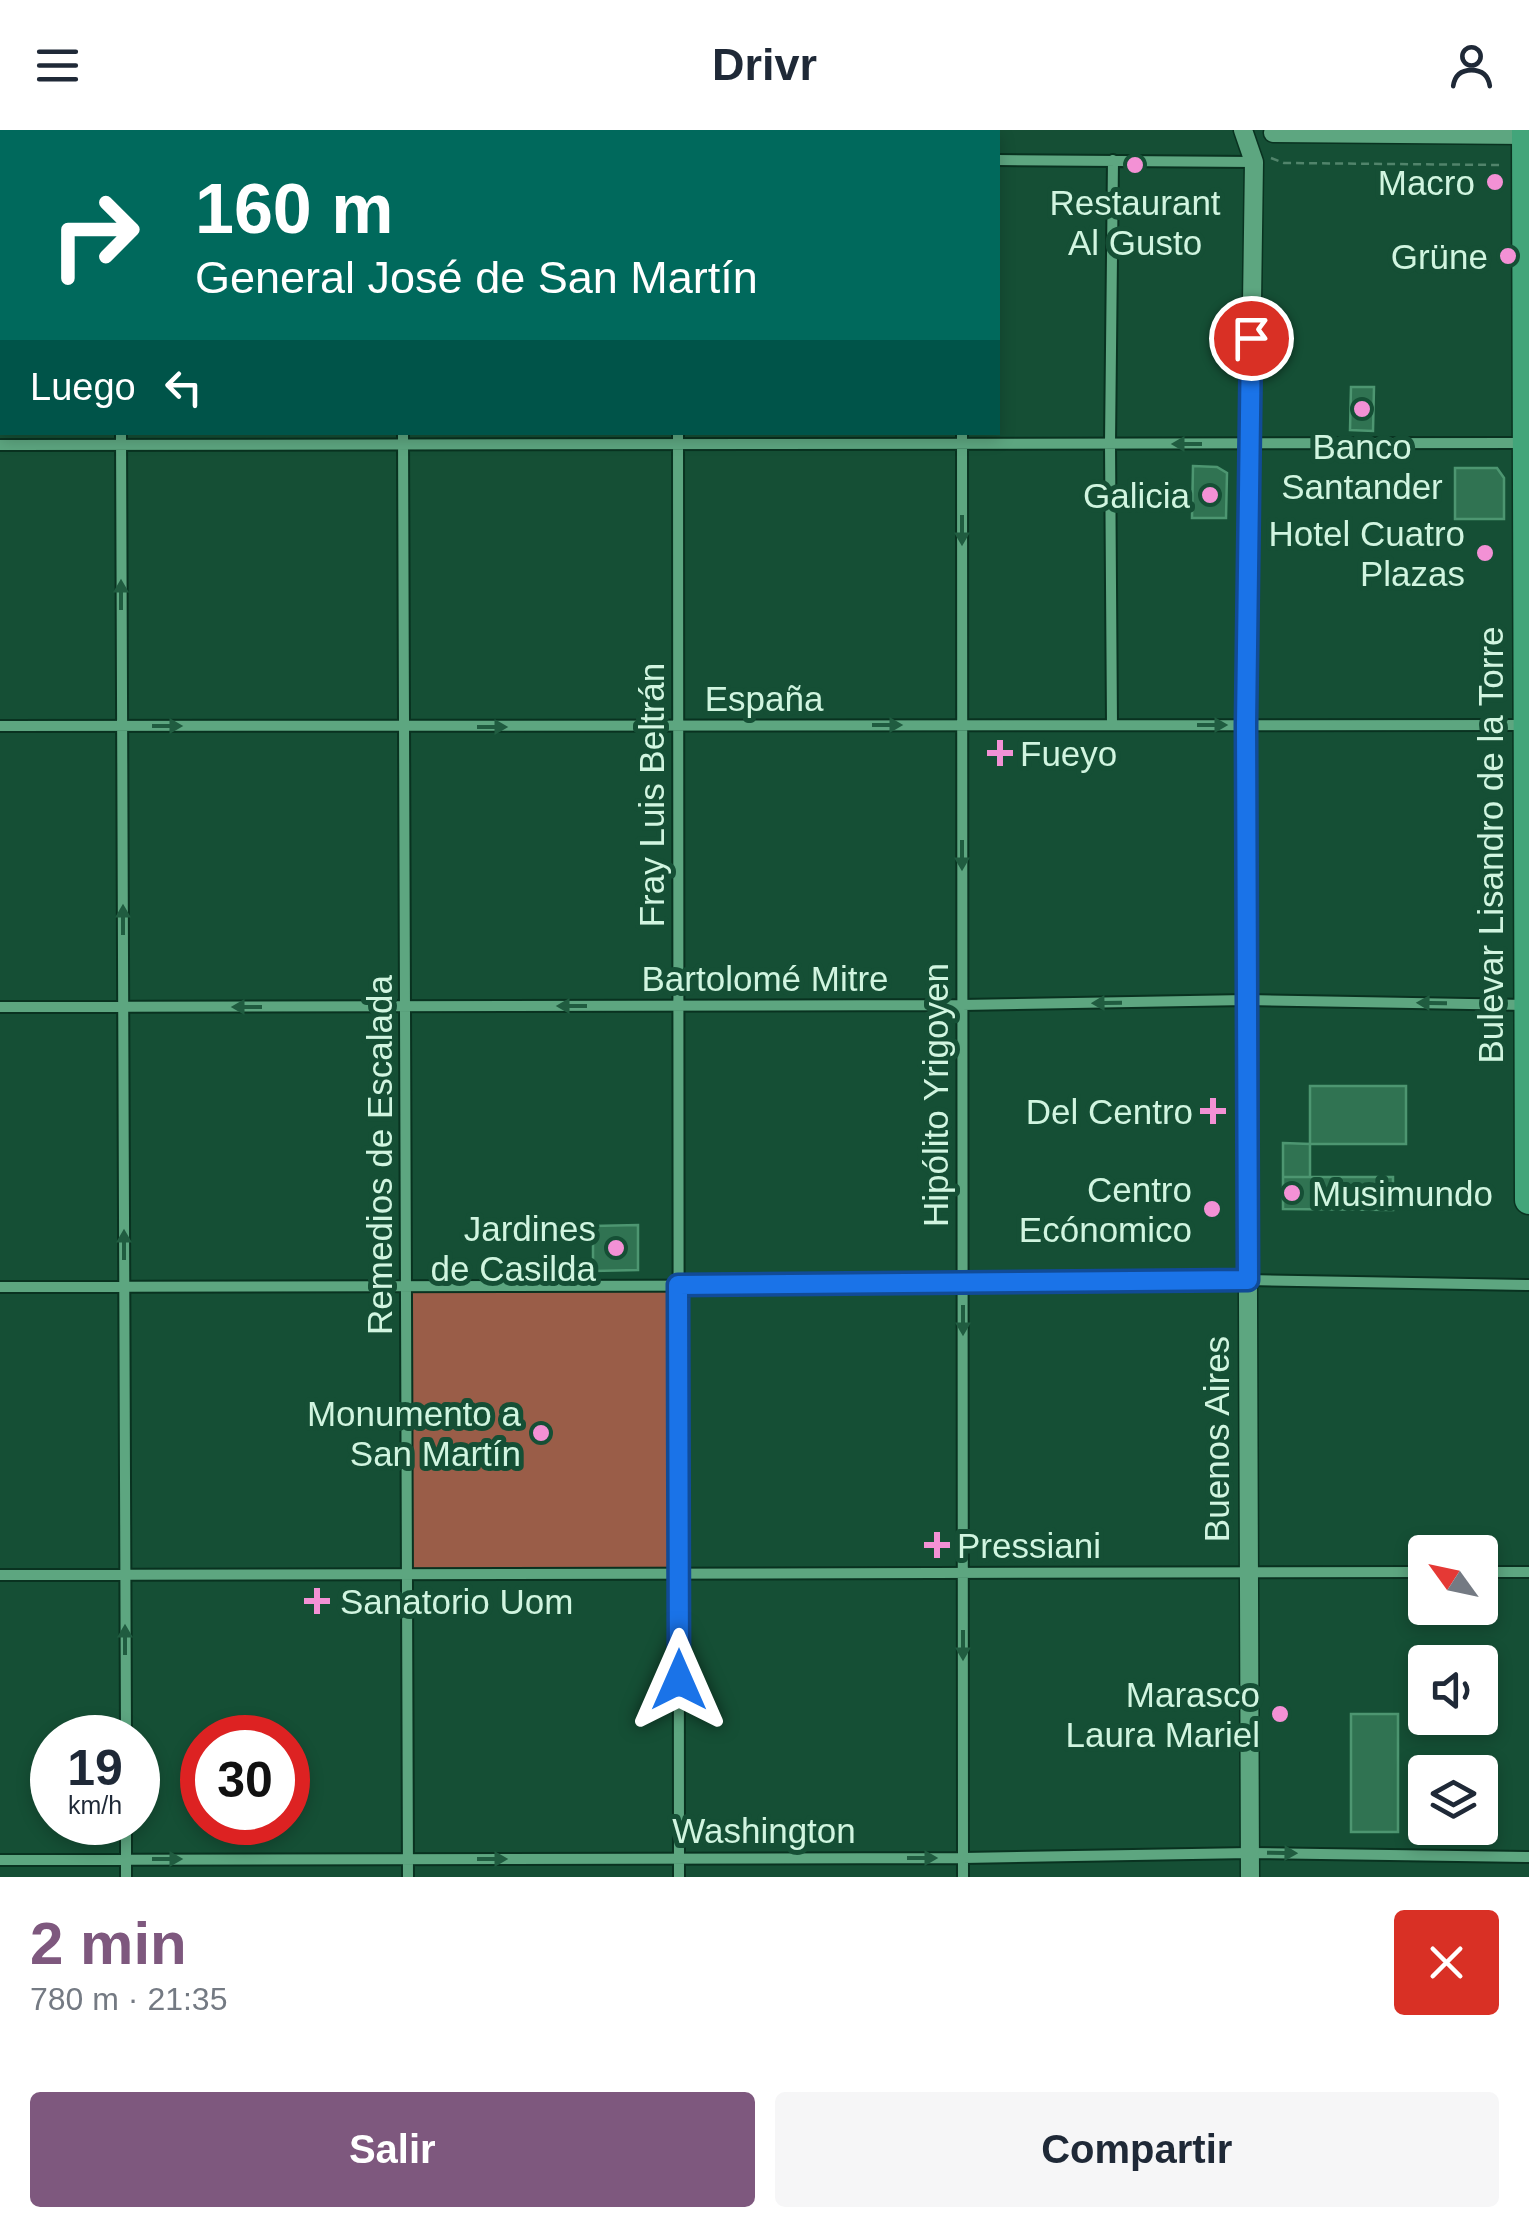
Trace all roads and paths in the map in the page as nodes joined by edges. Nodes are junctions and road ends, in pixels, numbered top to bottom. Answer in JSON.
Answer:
{"nodes":[{"id":1,"x":1243,"y":130,"type":"edge"},
{"id":2,"x":1272,"y":131,"type":"edge"},
{"id":3,"x":1527,"y":133,"type":"edge"},
{"id":4,"x":1258,"y":157,"type":"junction"},
{"id":5,"x":1000,"y":160,"type":"edge"},
{"id":6,"x":1112,"y":160,"type":"junction"},
{"id":7,"x":1528,"y":165,"type":"edge"},
{"id":8,"x":962,"y":437,"type":"edge"},
{"id":9,"x":121,"y":438,"type":"edge"},
{"id":10,"x":678,"y":438,"type":"edge"},
{"id":11,"x":403,"y":439,"type":"edge"},
{"id":12,"x":1249,"y":443,"type":"junction"},
{"id":13,"x":1529,"y":443,"type":"edge"},
{"id":14,"x":1110,"y":444,"type":"junction"},
{"id":15,"x":0,"y":445,"type":"edge"},
{"id":16,"x":678,"y":725,"type":"junction"},
{"id":17,"x":962,"y":725,"type":"junction"},
{"id":18,"x":1112,"y":725,"type":"junction"},
{"id":19,"x":1246,"y":725,"type":"junction"},
{"id":20,"x":1528,"y":725,"type":"edge"},
{"id":21,"x":0,"y":726,"type":"edge"},
{"id":22,"x":122,"y":726,"type":"junction"},
{"id":23,"x":404,"y":727,"type":"junction"},
{"id":24,"x":1247,"y":1000,"type":"junction"},
{"id":25,"x":678,"y":1005,"type":"junction"},
{"id":26,"x":962,"y":1005,"type":"junction"},
{"id":27,"x":1528,"y":1005,"type":"edge"},
{"id":28,"x":123,"y":1006,"type":"junction"},
{"id":29,"x":0,"y":1007,"type":"edge"},
{"id":30,"x":406,"y":1007,"type":"junction"},
{"id":31,"x":1529,"y":1200,"type":"edge"},
{"id":32,"x":1248,"y":1280,"type":"junction"},
{"id":33,"x":678,"y":1285,"type":"junction"},
{"id":34,"x":962,"y":1285,"type":"junction"},
{"id":35,"x":1529,"y":1285,"type":"edge"},
{"id":36,"x":124,"y":1286,"type":"junction"},
{"id":37,"x":407,"y":1286,"type":"junction"},
{"id":38,"x":0,"y":1287,"type":"edge"},
{"id":39,"x":679,"y":1572,"type":"junction"},
{"id":40,"x":963,"y":1572,"type":"junction"},
{"id":41,"x":1249,"y":1572,"type":"junction"},
{"id":42,"x":1408,"y":1572,"type":"edge"},
{"id":43,"x":1498,"y":1572,"type":"edge"},
{"id":44,"x":1529,"y":1572,"type":"edge"},
{"id":45,"x":125,"y":1573,"type":"junction"},
{"id":46,"x":408,"y":1574,"type":"junction"},
{"id":47,"x":0,"y":1575,"type":"edge"},
{"id":48,"x":126,"y":1715,"type":"edge"},
{"id":49,"x":126,"y":1845,"type":"edge"},
{"id":50,"x":1250,"y":1853,"type":"junction"},
{"id":51,"x":1529,"y":1857,"type":"edge"},
{"id":52,"x":126,"y":1858,"type":"junction"},
{"id":53,"x":679,"y":1858,"type":"junction"},
{"id":54,"x":963,"y":1858,"type":"junction"},
{"id":55,"x":0,"y":1860,"type":"edge"},
{"id":56,"x":408,"y":1860,"type":"junction"},
{"id":57,"x":126,"y":1877,"type":"edge"},
{"id":58,"x":408,"y":1877,"type":"edge"},
{"id":59,"x":679,"y":1877,"type":"edge"},
{"id":60,"x":964,"y":1877,"type":"edge"},
{"id":61,"x":1250,"y":1877,"type":"edge"}],
"edges":[{"from":1,"to":4,"type":"street","name":"Buenos Aires"},
{"from":2,"to":3,"type":"street"},
{"from":2,"to":4,"type":"street","name":"Buenos Aires"},
{"from":3,"to":7,"type":"main road","name":"Bulevar Lisandro de la Torre"},
{"from":4,"to":6,"type":"street"},
{"from":4,"to":7,"type":"path"},
{"from":4,"to":12,"type":"street","name":"Buenos Aires"},
{"from":5,"to":6,"type":"street"},
{"from":6,"to":14,"type":"street"},
{"from":7,"to":13,"type":"main road","name":"Bulevar Lisandro de la Torre"},
{"from":8,"to":10,"type":"street"},
{"from":8,"to":14,"type":"street"},
{"from":8,"to":17,"type":"street","name":"Hipólito Yrigoyen","one_way":true},
{"from":9,"to":11,"type":"street"},
{"from":9,"to":15,"type":"street"},
{"from":22,"to":9,"type":"street","one_way":true},
{"from":10,"to":11,"type":"street"},
{"from":10,"to":16,"type":"street","name":"Fray Luis Beltrán"},
{"from":11,"to":23,"type":"street","name":"Remedios de Escalada"},
{"from":12,"to":13,"type":"street"},
{"from":12,"to":14,"type":"street","one_way":true},
{"from":12,"to":19,"type":"street","name":"Buenos Aires"},
{"from":13,"to":20,"type":"main road","name":"Bulevar Lisandro de la Torre"},
{"from":14,"to":18,"type":"street"},
{"from":16,"to":17,"type":"street","name":"España","one_way":true},
{"from":23,"to":16,"type":"street","name":"España","one_way":true},
{"from":16,"to":25,"type":"street","name":"Fray Luis Beltrán"},
{"from":17,"to":18,"type":"street","name":"España"},
{"from":17,"to":26,"type":"street","name":"Hipólito Yrigoyen","one_way":true},
{"from":18,"to":19,"type":"street","name":"España","one_way":true},
{"from":19,"to":20,"type":"street","name":"España"},
{"from":19,"to":24,"type":"street","name":"Buenos Aires"},
{"from":20,"to":27,"type":"main road","name":"Bulevar Lisandro de la Torre"},
{"from":21,"to":22,"type":"street","name":"España"},
{"from":22,"to":23,"type":"street","name":"España","one_way":true},
{"from":28,"to":22,"type":"street","one_way":true},
{"from":23,"to":30,"type":"street","name":"Remedios de Escalada"},
{"from":24,"to":26,"type":"street","name":"Bartolomé Mitre","one_way":true},
{"from":27,"to":24,"type":"street","name":"Bartolomé Mitre","one_way":true},
{"from":24,"to":32,"type":"street","name":"Buenos Aires"},
{"from":25,"to":26,"type":"street","name":"Bartolomé Mitre"},
{"from":25,"to":30,"type":"street","name":"Bartolomé Mitre","one_way":true},
{"from":25,"to":33,"type":"street","name":"Fray Luis Beltrán"},
{"from":26,"to":34,"type":"street","name":"Hipólito Yrigoyen"},
{"from":27,"to":31,"type":"main road","name":"Bulevar Lisandro de la Torre"},
{"from":28,"to":29,"type":"street","name":"Bartolomé Mitre"},
{"from":30,"to":28,"type":"street","name":"Bartolomé Mitre","one_way":true},
{"from":36,"to":28,"type":"street","one_way":true},
{"from":30,"to":37,"type":"street","name":"Remedios de Escalada"},
{"from":32,"to":34,"type":"street"},
{"from":32,"to":35,"type":"street"},
{"from":32,"to":41,"type":"street","name":"Buenos Aires"},
{"from":33,"to":34,"type":"street"},
{"from":33,"to":37,"type":"street"},
{"from":33,"to":39,"type":"street","name":"Fray Luis Beltrán"},
{"from":34,"to":40,"type":"street","name":"Hipólito Yrigoyen","one_way":true},
{"from":36,"to":37,"type":"street"},
{"from":36,"to":38,"type":"street"},
{"from":36,"to":45,"type":"street"},
{"from":37,"to":46,"type":"street","name":"Remedios de Escalada"},
{"from":39,"to":40,"type":"street"},
{"from":39,"to":46,"type":"street"},
{"from":39,"to":53,"type":"street","name":"Fray Luis Beltrán"},
{"from":40,"to":41,"type":"street"},
{"from":40,"to":54,"type":"street","name":"Hipólito Yrigoyen","one_way":true},
{"from":41,"to":42,"type":"street"},
{"from":41,"to":50,"type":"street","name":"Buenos Aires"},
{"from":43,"to":44,"type":"street"},
{"from":45,"to":46,"type":"street"},
{"from":45,"to":47,"type":"street"},
{"from":48,"to":45,"type":"street","one_way":true},
{"from":46,"to":56,"type":"street","name":"Remedios de Escalada"},
{"from":49,"to":52,"type":"street"},
{"from":50,"to":51,"type":"street","name":"Washington","one_way":true},
{"from":50,"to":54,"type":"street","name":"Washington"},
{"from":50,"to":61,"type":"street","name":"Buenos Aires"},
{"from":52,"to":55,"type":"street","name":"Washington"},
{"from":52,"to":56,"type":"street","name":"Washington","one_way":true},
{"from":52,"to":57,"type":"street"},
{"from":53,"to":54,"type":"street","name":"Washington","one_way":true},
{"from":56,"to":53,"type":"street","name":"Washington","one_way":true},
{"from":53,"to":59,"type":"street","name":"Fray Luis Beltrán"},
{"from":54,"to":60,"type":"street","name":"Hipólito Yrigoyen"},
{"from":56,"to":58,"type":"street","name":"Remedios de Escalada"}]}
